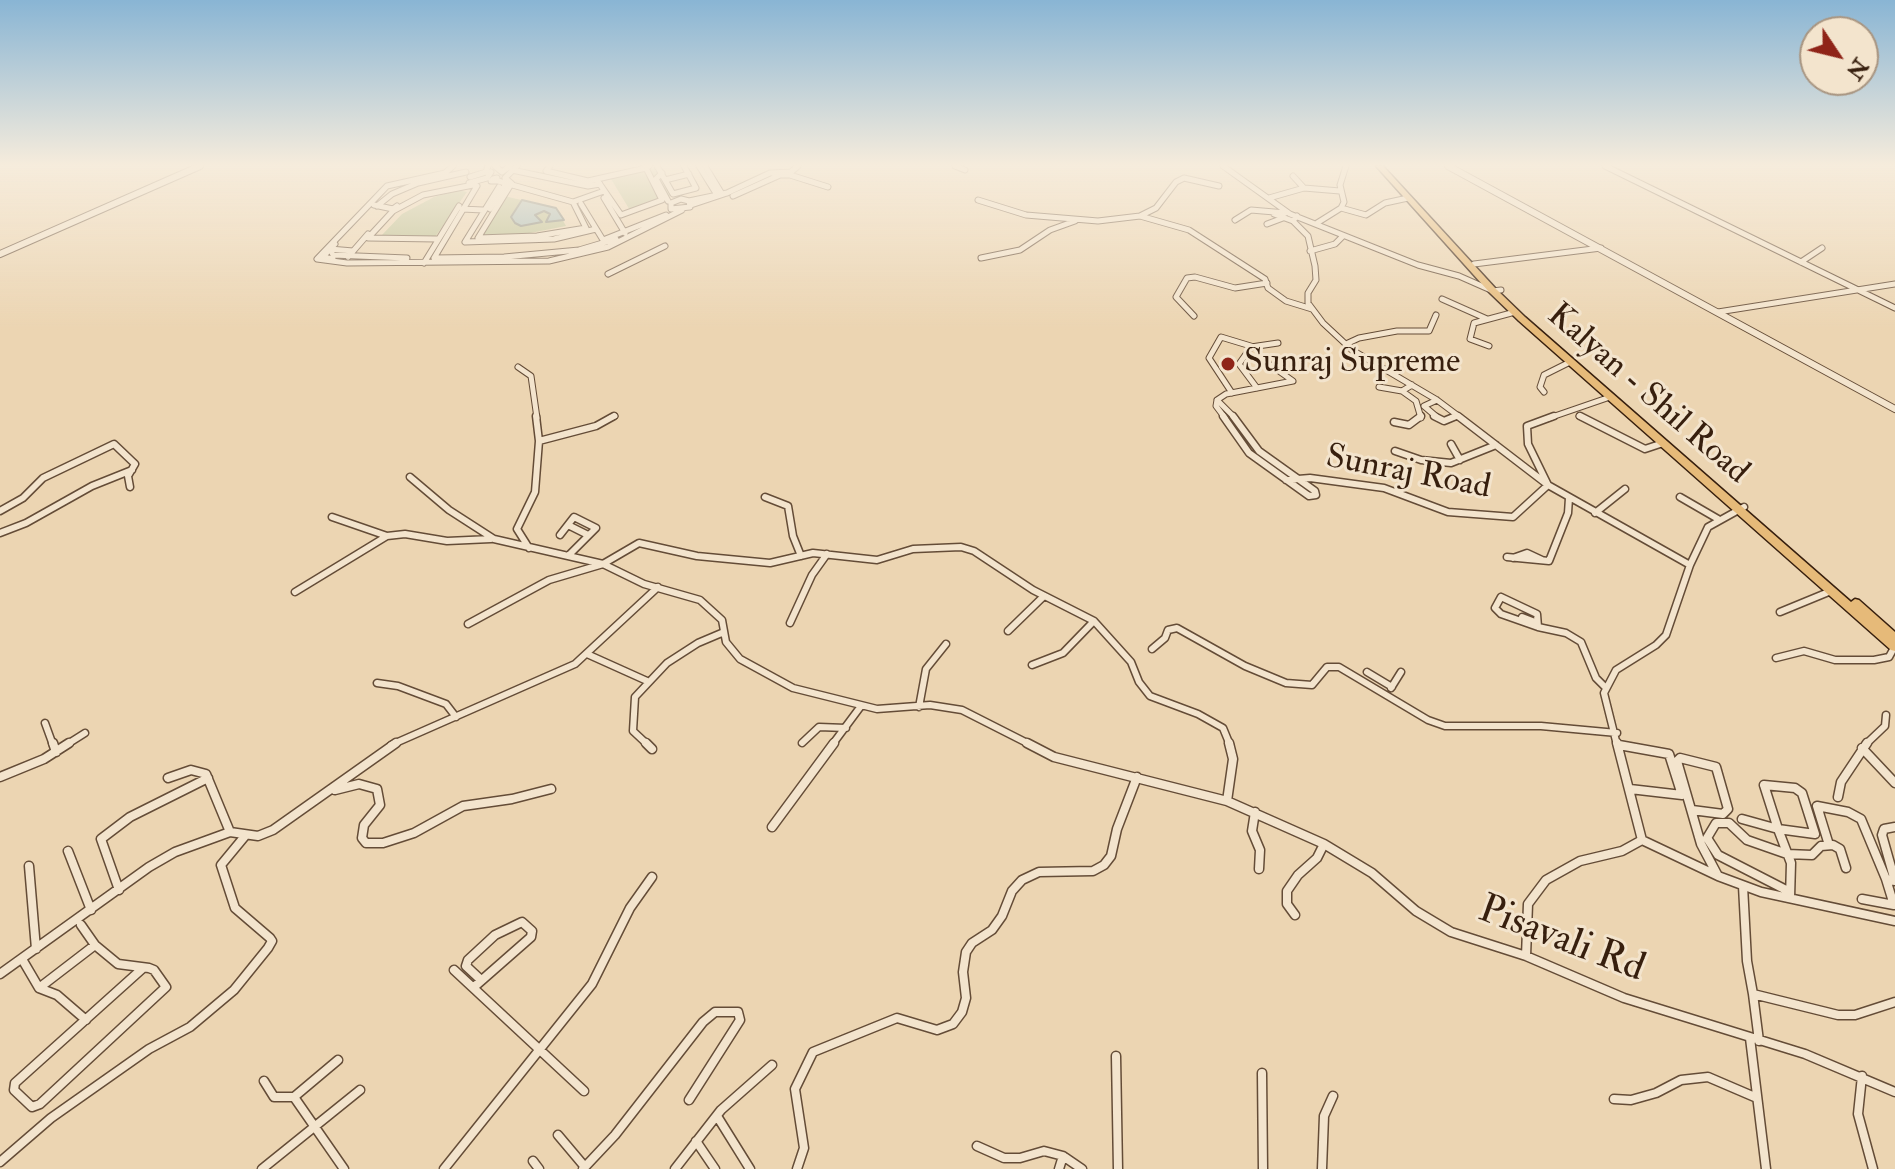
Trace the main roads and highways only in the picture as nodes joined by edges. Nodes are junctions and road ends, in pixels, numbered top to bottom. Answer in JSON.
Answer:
{"nodes":[{"id":1,"x":1430,"y":221,"type":"edge"},
{"id":2,"x":1433,"y":221,"type":"edge"},
{"id":3,"x":1497,"y":291,"type":"junction"},
{"id":4,"x":1741,"y":508,"type":"junction"},
{"id":5,"x":1895,"y":644,"type":"edge"}],
"edges":[{"from":1,"to":3,"type":"main road","name":"Kalyan - Shil Road"},
{"from":2,"to":3,"type":"main road","name":"Kalyan - Shil Road"},
{"from":3,"to":4,"type":"main road","name":"Kalyan - Shil Road"},
{"from":3,"to":4,"type":"main road","name":"Kalyan - Shil Road"},
{"from":4,"to":5,"type":"main road","name":"Kalyan - Shil Road"},
{"from":4,"to":5,"type":"main road","name":"Kalyan - Shil Road"}]}
